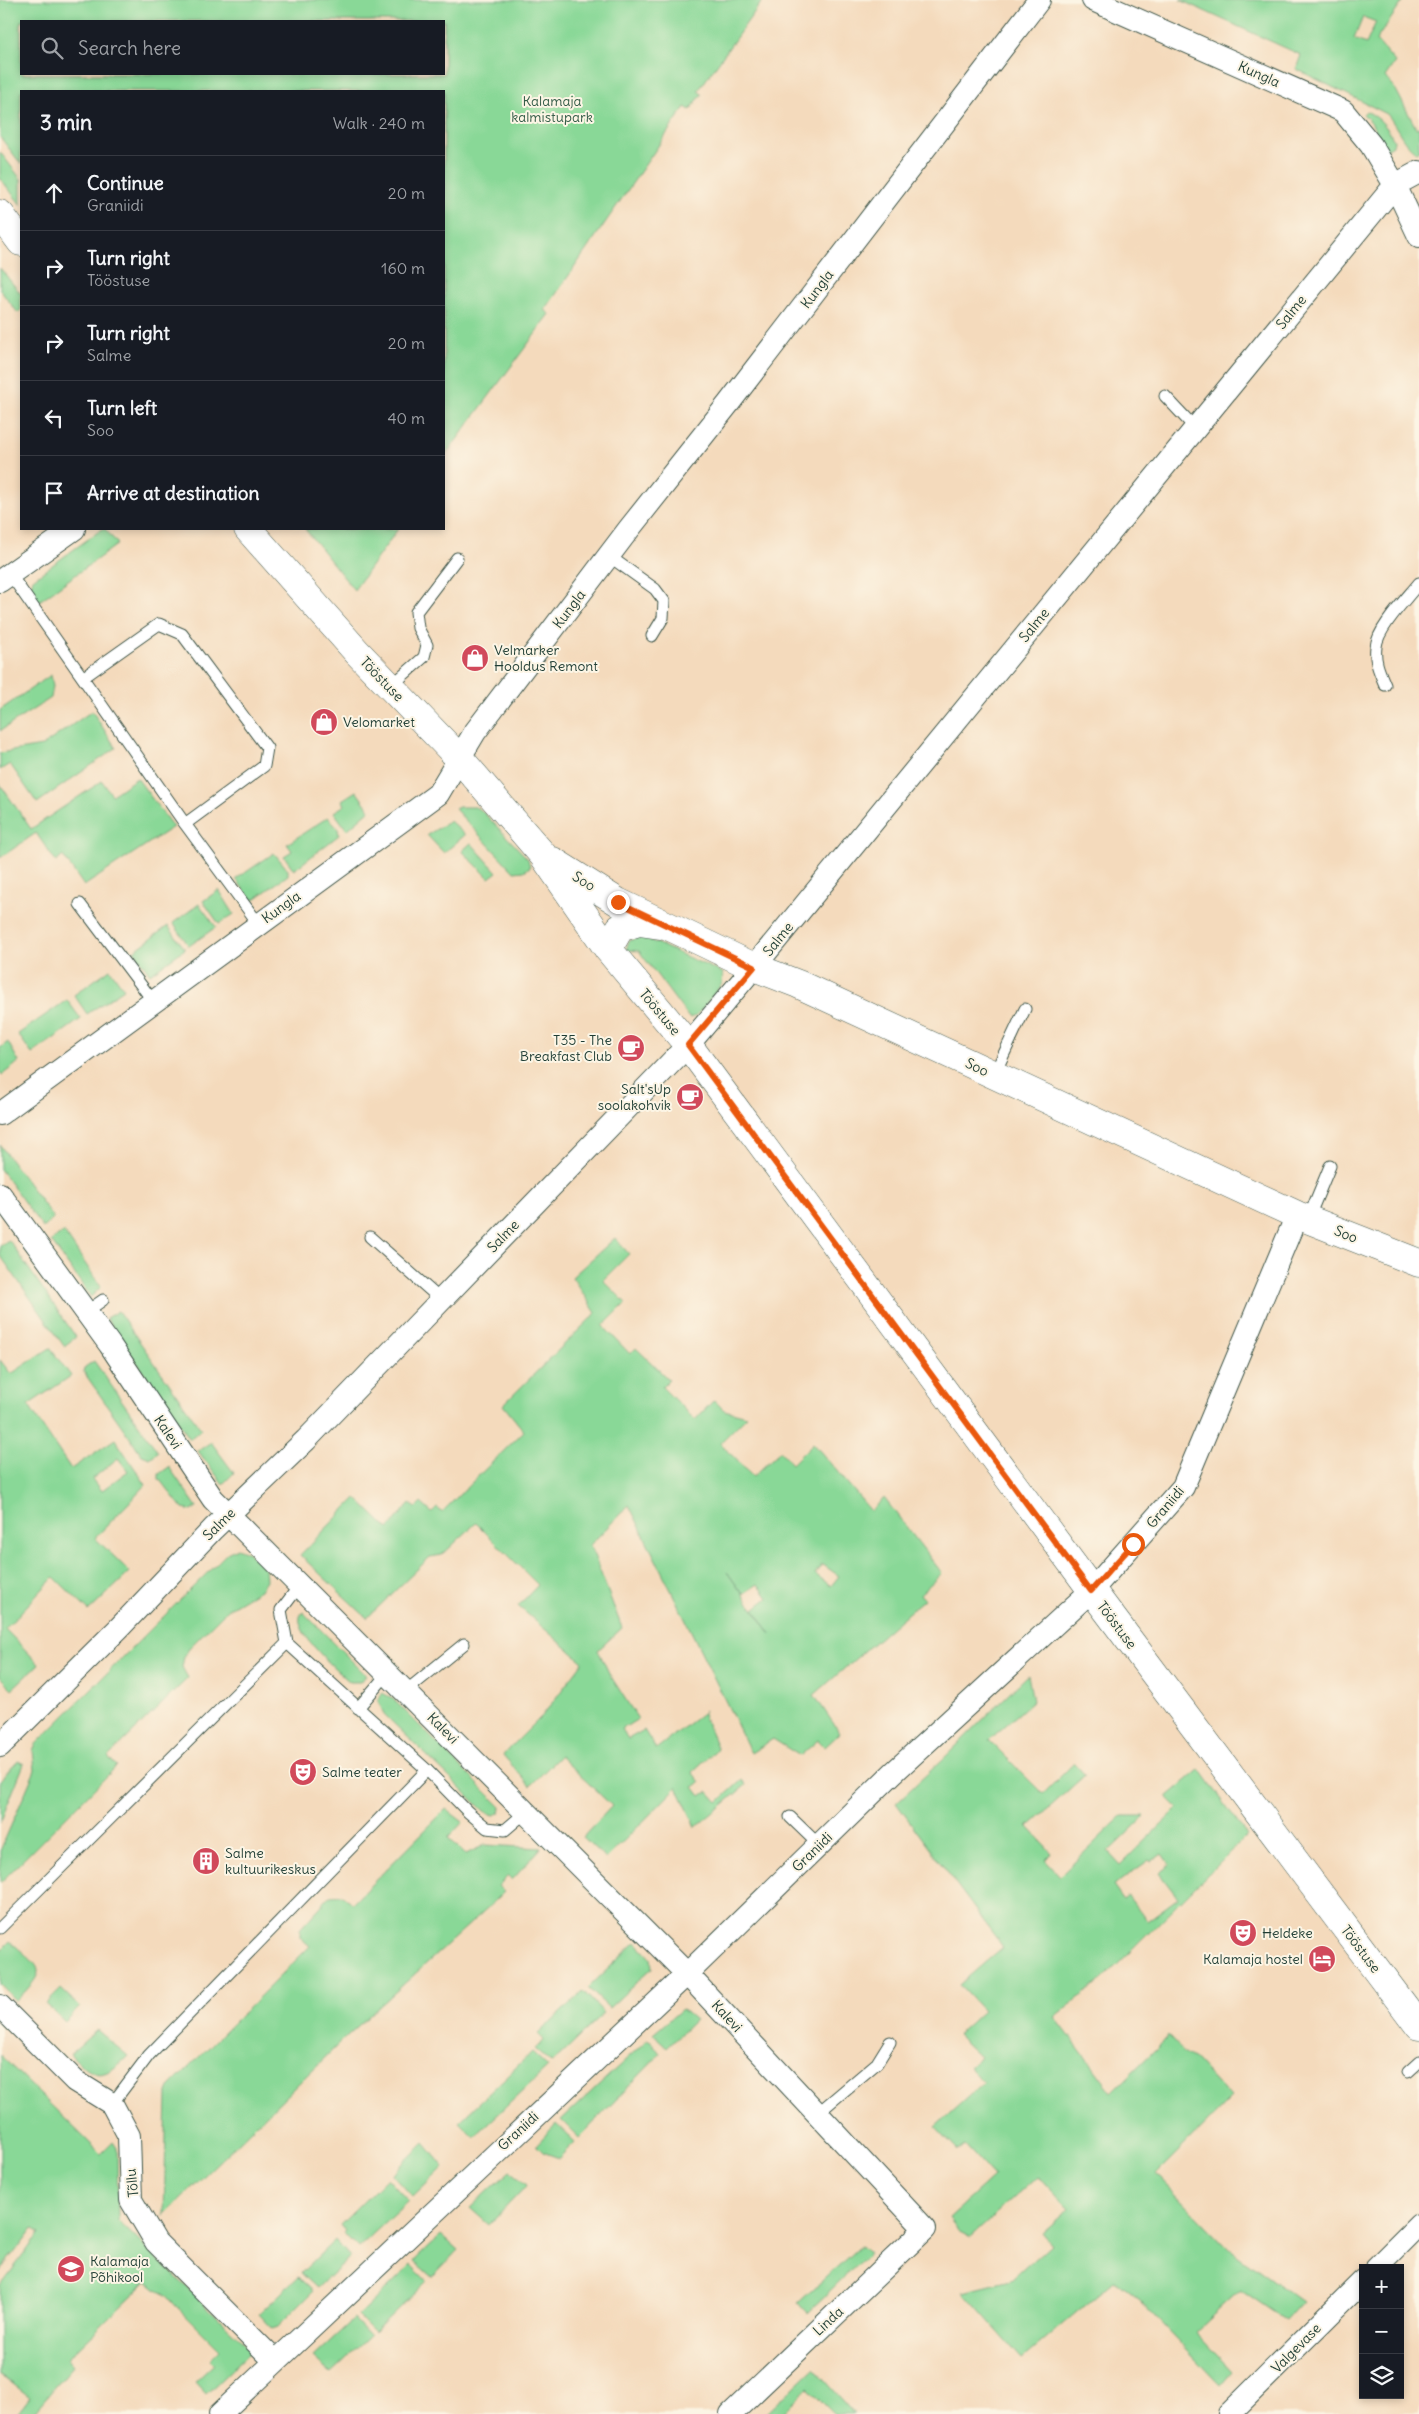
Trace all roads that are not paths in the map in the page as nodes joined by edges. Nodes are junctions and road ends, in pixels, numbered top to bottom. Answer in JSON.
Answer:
{"nodes":[{"id":1,"x":1039,"y":0,"type":"edge"},
{"id":2,"x":1092,"y":0,"type":"edge"},
{"id":3,"x":1419,"y":172,"type":"edge"},
{"id":4,"x":1395,"y":185,"type":"junction"},
{"id":5,"x":0,"y":214,"type":"edge"},
{"id":6,"x":1419,"y":236,"type":"edge"},
{"id":7,"x":20,"y":241,"type":"edge"},
{"id":8,"x":1165,"y":396,"type":"dead end"},
{"id":9,"x":1196,"y":428,"type":"junction"},
{"id":10,"x":73,"y":530,"type":"edge"},
{"id":11,"x":249,"y":530,"type":"edge"},
{"id":12,"x":609,"y":556,"type":"junction"},
{"id":13,"x":457,"y":558,"type":"dead end"},
{"id":14,"x":5,"y":577,"type":"edge"},
{"id":15,"x":1419,"y":583,"type":"edge"},
{"id":16,"x":652,"y":636,"type":"dead end"},
{"id":17,"x":84,"y":678,"type":"junction"},
{"id":18,"x":1385,"y":685,"type":"dead end"},
{"id":19,"x":390,"y":687,"type":"junction"},
{"id":20,"x":460,"y":759,"type":"junction"},
{"id":21,"x":185,"y":824,"type":"junction"},
{"id":22,"x":543,"y":855,"type":"junction"},
{"id":23,"x":80,"y":904,"type":"dead end"},
{"id":24,"x":258,"y":923,"type":"junction"},
{"id":25,"x":669,"y":926,"type":"junction"},
{"id":26,"x":608,"y":949,"type":"junction"},
{"id":27,"x":754,"y":967,"type":"junction"},
{"id":28,"x":153,"y":1001,"type":"junction"},
{"id":29,"x":1025,"y":1009,"type":"dead end"},
{"id":30,"x":688,"y":1045,"type":"junction"},
{"id":31,"x":994,"y":1075,"type":"junction"},
{"id":32,"x":0,"y":1114,"type":"edge"},
{"id":33,"x":1330,"y":1166,"type":"dead end"},
{"id":34,"x":0,"y":1194,"type":"edge"},
{"id":35,"x":1303,"y":1217,"type":"junction"},
{"id":36,"x":370,"y":1238,"type":"dead end"},
{"id":37,"x":1419,"y":1263,"type":"edge"},
{"id":38,"x":441,"y":1300,"type":"junction"},
{"id":39,"x":229,"y":1514,"type":"junction"},
{"id":40,"x":300,"y":1585,"type":"junction"},
{"id":41,"x":1091,"y":1591,"type":"junction"},
{"id":42,"x":287,"y":1643,"type":"junction"},
{"id":43,"x":464,"y":1644,"type":"dead end"},
{"id":44,"x":388,"y":1673,"type":"junction"},
{"id":45,"x":406,"y":1691,"type":"junction"},
{"id":46,"x":358,"y":1708,"type":"junction"},
{"id":47,"x":0,"y":1746,"type":"edge"},
{"id":48,"x":427,"y":1770,"type":"junction"},
{"id":49,"x":526,"y":1812,"type":"junction"},
{"id":50,"x":790,"y":1818,"type":"dead end"},
{"id":51,"x":819,"y":1845,"type":"junction"},
{"id":52,"x":0,"y":1928,"type":"edge"},
{"id":53,"x":687,"y":1974,"type":"junction"},
{"id":54,"x":0,"y":2006,"type":"edge"},
{"id":55,"x":1419,"y":2026,"type":"edge"},
{"id":56,"x":890,"y":2042,"type":"dead end"},
{"id":57,"x":1419,"y":2062,"type":"edge"},
{"id":58,"x":1408,"y":2072,"type":"dead end"},
{"id":59,"x":112,"y":2104,"type":"junction"},
{"id":60,"x":818,"y":2113,"type":"junction"},
{"id":61,"x":1419,"y":2225,"type":"edge"},
{"id":62,"x":925,"y":2229,"type":"joint"},
{"id":63,"x":1380,"y":2264,"type":"edge"},
{"id":64,"x":1359,"y":2285,"type":"edge"},
{"id":65,"x":276,"y":2361,"type":"junction"},
{"id":66,"x":220,"y":2414,"type":"edge"},
{"id":67,"x":731,"y":2414,"type":"edge"},
{"id":68,"x":1229,"y":2414,"type":"edge"}],
"edges":[{"from":1,"to":12,"type":"street","name":"Kungla"},
{"from":2,"to":4,"type":"street","name":"Kungla"},
{"from":3,"to":4,"type":"street","name":"Salme"},
{"from":4,"to":6,"type":"street","name":"Kungla"},
{"from":4,"to":9,"type":"street","name":"Salme"},
{"from":5,"to":7,"type":"street"},
{"from":8,"to":9,"type":"lane"},
{"from":9,"to":27,"type":"street","name":"Salme"},
{"from":10,"to":14,"type":"street"},
{"from":11,"to":19,"type":"street","name":"Tööstuse"},
{"from":12,"to":16,"type":"lane"},
{"from":12,"to":20,"type":"street","name":"Kungla"},
{"from":13,"to":19,"type":"lane"},
{"from":14,"to":17,"type":"lane"},
{"from":15,"to":18,"type":"lane"},
{"from":17,"to":21,"type":"lane"},
{"from":17,"to":21,"type":"lane"},
{"from":19,"to":20,"type":"street","name":"Tööstuse"},
{"from":20,"to":22,"type":"street","name":"Tööstuse"},
{"from":20,"to":24,"type":"street","name":"Kungla"},
{"from":21,"to":24,"type":"lane"},
{"from":22,"to":25,"type":"street","name":"Soo"},
{"from":22,"to":26,"type":"street","name":"Tööstuse"},
{"from":23,"to":28,"type":"lane"},
{"from":24,"to":28,"type":"street","name":"Kungla"},
{"from":25,"to":26,"type":"street"},
{"from":25,"to":27,"type":"street","name":"Soo"},
{"from":26,"to":30,"type":"street","name":"Tööstuse"},
{"from":27,"to":30,"type":"street","name":"Salme"},
{"from":27,"to":31,"type":"street","name":"Soo"},
{"from":28,"to":32,"type":"street","name":"Kungla"},
{"from":29,"to":31,"type":"lane"},
{"from":30,"to":38,"type":"street","name":"Salme"},
{"from":30,"to":41,"type":"street","name":"Tööstuse"},
{"from":31,"to":35,"type":"street","name":"Soo"},
{"from":33,"to":35,"type":"lane"},
{"from":34,"to":39,"type":"street","name":"Kalevi"},
{"from":35,"to":37,"type":"street","name":"Soo"},
{"from":35,"to":41,"type":"street","name":"Graniidi"},
{"from":36,"to":38,"type":"lane"},
{"from":38,"to":39,"type":"street","name":"Salme"},
{"from":39,"to":40,"type":"street","name":"Kalevi"},
{"from":39,"to":47,"type":"street","name":"Salme"},
{"from":40,"to":42,"type":"lane"},
{"from":40,"to":44,"type":"street","name":"Kalevi"},
{"from":41,"to":51,"type":"street","name":"Graniidi"},
{"from":41,"to":55,"type":"street","name":"Tööstuse"},
{"from":42,"to":46,"type":"lane"},
{"from":42,"to":52,"type":"lane"},
{"from":43,"to":45,"type":"lane"},
{"from":44,"to":45,"type":"street","name":"Kalevi"},
{"from":44,"to":46,"type":"lane"},
{"from":45,"to":49,"type":"street","name":"Kalevi"},
{"from":46,"to":48,"type":"lane"},
{"from":48,"to":49,"type":"lane"},
{"from":48,"to":59,"type":"lane"},
{"from":49,"to":53,"type":"street","name":"Kalevi"},
{"from":50,"to":51,"type":"lane"},
{"from":51,"to":53,"type":"street","name":"Graniidi"},
{"from":53,"to":60,"type":"street","name":"Kalevi"},
{"from":53,"to":65,"type":"street","name":"Graniidi"},
{"from":54,"to":59,"type":"street"},
{"from":56,"to":60,"type":"lane"},
{"from":57,"to":58,"type":"lane"},
{"from":59,"to":65,"type":"street","name":"Tõllu"},
{"from":60,"to":62,"type":"street","name":"Kalevi"},
{"from":61,"to":63,"type":"street"},
{"from":62,"to":67,"type":"street","name":"Linda"},
{"from":64,"to":68,"type":"street","name":"Valgevase"},
{"from":65,"to":66,"type":"street","name":"Graniidi"}]}
